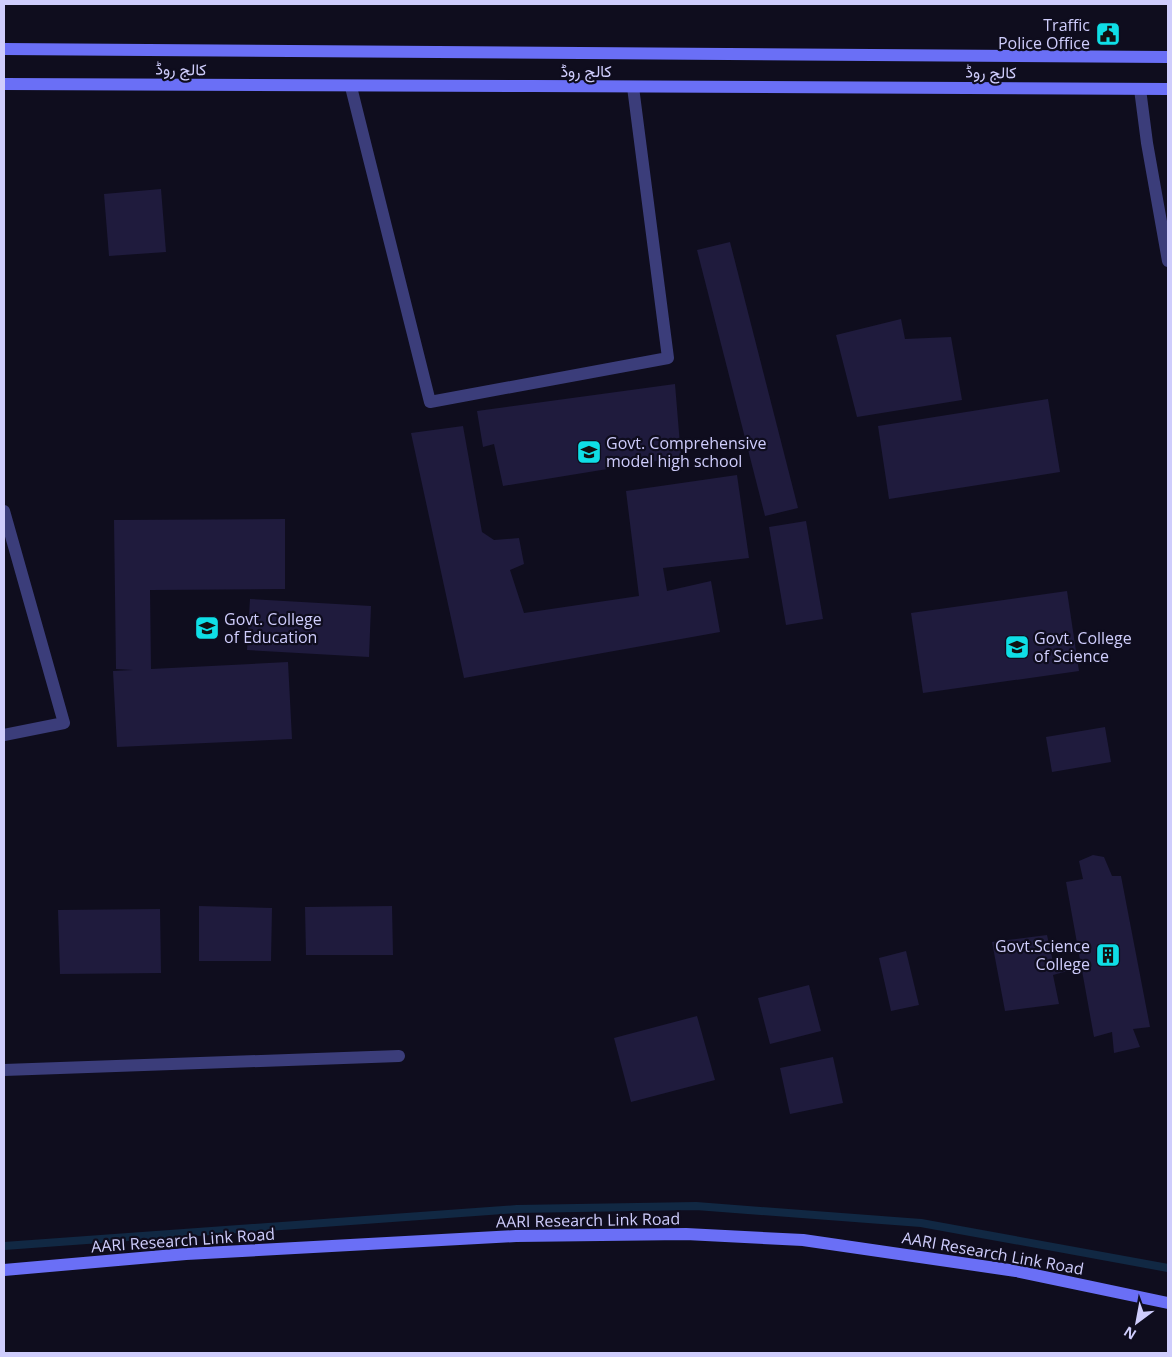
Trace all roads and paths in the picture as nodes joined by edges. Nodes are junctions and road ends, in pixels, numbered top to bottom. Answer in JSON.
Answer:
{"nodes":[{"id":1,"x":4,"y":49,"type":"edge"},
{"id":2,"x":1168,"y":57,"type":"edge"},
{"id":3,"x":4,"y":84,"type":"edge"},
{"id":4,"x":350,"y":87,"type":"junction"},
{"id":5,"x":633,"y":87,"type":"junction"},
{"id":6,"x":1140,"y":89,"type":"junction"},
{"id":7,"x":1168,"y":90,"type":"edge"},
{"id":8,"x":1168,"y":261,"type":"edge"},
{"id":9,"x":4,"y":511,"type":"edge"},
{"id":10,"x":4,"y":735,"type":"edge"},
{"id":11,"x":399,"y":1056,"type":"dead end"},
{"id":12,"x":4,"y":1070,"type":"edge"},
{"id":13,"x":4,"y":1270,"type":"edge"},
{"id":14,"x":1168,"y":1303,"type":"edge"}],
"edges":[{"from":1,"to":2,"type":"main road","name":"کالج روڈ"},
{"from":3,"to":4,"type":"main road","name":"کالج روڈ"},
{"from":4,"to":5,"type":"main road","name":"کالج روڈ"},
{"from":4,"to":5,"type":"street"},
{"from":5,"to":6,"type":"main road","name":"کالج روڈ"},
{"from":6,"to":7,"type":"main road","name":"کالج روڈ"},
{"from":6,"to":8,"type":"street"},
{"from":9,"to":10,"type":"street"},
{"from":11,"to":12,"type":"street"},
{"from":13,"to":14,"type":"main road","name":"AARI Research Link Road"}]}
